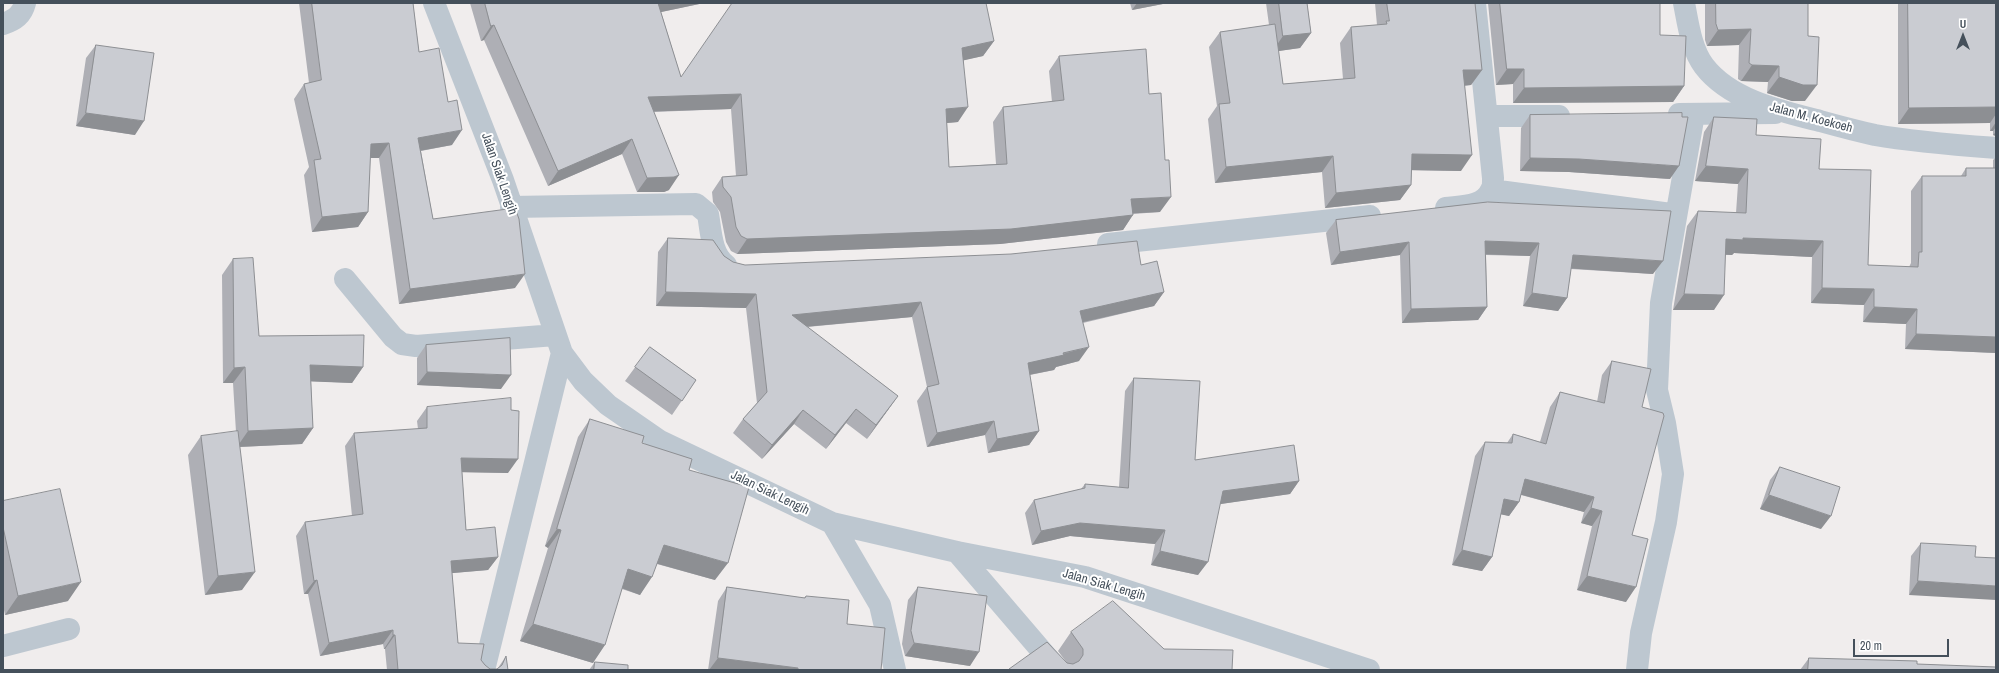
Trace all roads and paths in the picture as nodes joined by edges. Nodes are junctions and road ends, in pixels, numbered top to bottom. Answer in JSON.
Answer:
{"nodes":[{"id":1,"x":26,"y":3,"type":"edge"},
{"id":2,"x":434,"y":3,"type":"edge"},
{"id":3,"x":1475,"y":3,"type":"edge"},
{"id":4,"x":1684,"y":3,"type":"edge"},
{"id":5,"x":3,"y":24,"type":"edge"},
{"id":6,"x":1787,"y":113,"type":"junction"},
{"id":7,"x":1663,"y":114,"type":"edge"},
{"id":8,"x":1694,"y":114,"type":"junction"},
{"id":9,"x":1575,"y":115,"type":"edge"},
{"id":10,"x":1488,"y":116,"type":"junction"},
{"id":11,"x":1996,"y":148,"type":"edge"},
{"id":12,"x":1491,"y":190,"type":"junction"},
{"id":13,"x":511,"y":207,"type":"junction"},
{"id":14,"x":1424,"y":210,"type":"edge"},
{"id":15,"x":1393,"y":214,"type":"edge"},
{"id":16,"x":1675,"y":214,"type":"junction"},
{"id":17,"x":1087,"y":246,"type":"edge"},
{"id":18,"x":743,"y":266,"type":"edge"},
{"id":19,"x":345,"y":279,"type":"dead end"},
{"id":20,"x":559,"y":344,"type":"junction"},
{"id":21,"x":832,"y":523,"type":"junction"},
{"id":22,"x":957,"y":552,"type":"junction"},
{"id":23,"x":69,"y":629,"type":"dead end"},
{"id":24,"x":3,"y":646,"type":"edge"},
{"id":25,"x":1320,"y":663,"type":"edge"},
{"id":26,"x":484,"y":670,"type":"edge"},
{"id":27,"x":895,"y":670,"type":"edge"},
{"id":28,"x":1058,"y":670,"type":"edge"},
{"id":29,"x":1369,"y":670,"type":"edge"},
{"id":30,"x":1637,"y":670,"type":"edge"}],
"edges":[{"from":1,"to":5,"type":"street"},
{"from":2,"to":13,"type":"street","name":"Jalan Siak Lengih"},
{"from":3,"to":10,"type":"street"},
{"from":4,"to":6,"type":"street","name":"Jalan M. Koekoeh"},
{"from":6,"to":8,"type":"street"},
{"from":6,"to":11,"type":"street","name":"Jalan M. Koekoeh"},
{"from":7,"to":8,"type":"street"},
{"from":8,"to":16,"type":"street"},
{"from":9,"to":10,"type":"street"},
{"from":10,"to":12,"type":"street"},
{"from":12,"to":14,"type":"street"},
{"from":12,"to":16,"type":"street"},
{"from":13,"to":18,"type":"street"},
{"from":13,"to":20,"type":"street","name":"Jalan Siak Lengih"},
{"from":15,"to":17,"type":"street"},
{"from":16,"to":30,"type":"street"},
{"from":19,"to":20,"type":"street"},
{"from":20,"to":21,"type":"street","name":"Jalan Siak Lengih"},
{"from":20,"to":26,"type":"street"},
{"from":21,"to":22,"type":"street","name":"Jalan Siak Lengih"},
{"from":21,"to":27,"type":"street"},
{"from":22,"to":25,"type":"street","name":"Jalan Siak Lengih"},
{"from":22,"to":28,"type":"street"},
{"from":23,"to":24,"type":"street"},
{"from":25,"to":29,"type":"street","name":"Jalan Siak Lengih"}]}
